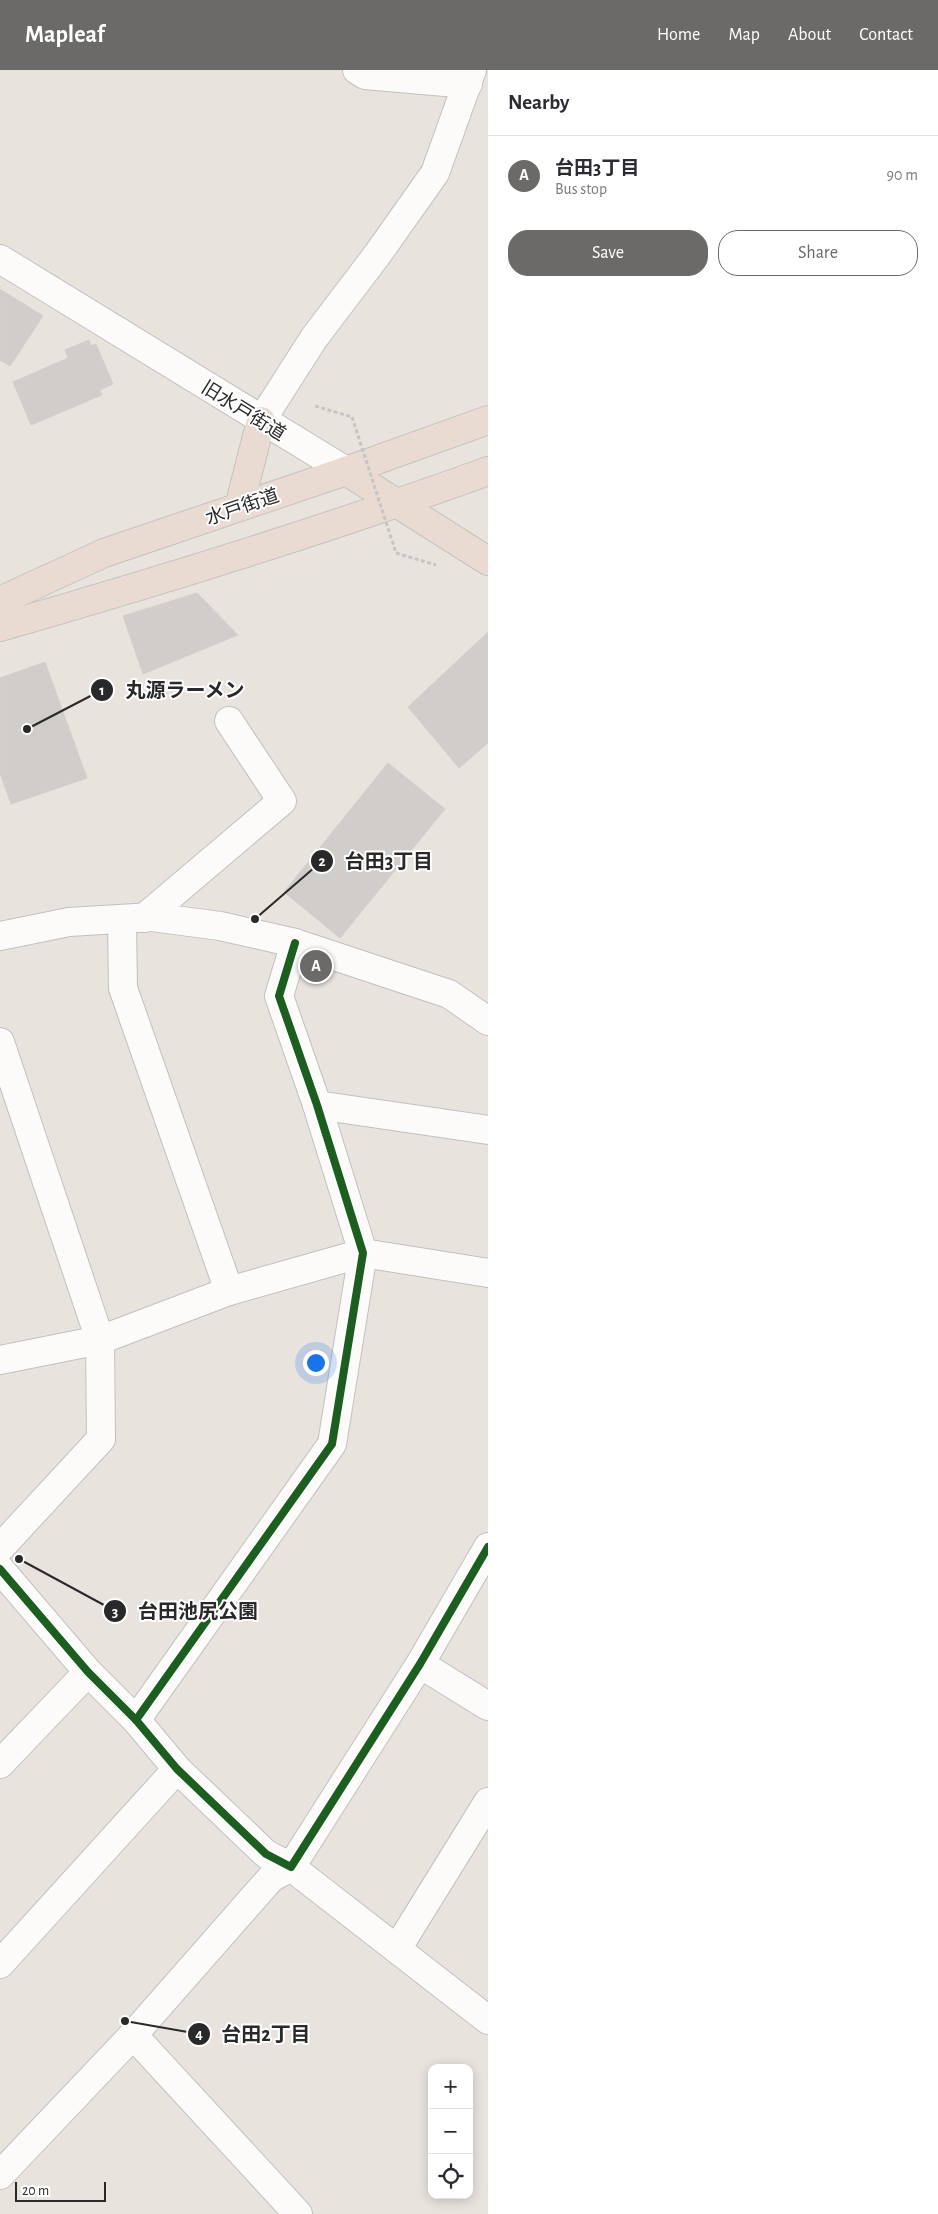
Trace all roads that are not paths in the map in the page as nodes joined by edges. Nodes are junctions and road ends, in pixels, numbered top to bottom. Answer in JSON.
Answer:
{"nodes":[{"id":1,"x":357,"y":70,"type":"edge"},
{"id":2,"x":470,"y":77,"type":"edge"},
{"id":3,"x":0,"y":259,"type":"edge"},
{"id":4,"x":488,"y":420,"type":"edge"},
{"id":5,"x":261,"y":421,"type":"junction"},
{"id":6,"x":346,"y":471,"type":"junction"},
{"id":7,"x":488,"y":471,"type":"edge"},
{"id":8,"x":397,"y":504,"type":"junction"},
{"id":9,"x":239,"y":507,"type":"junction"},
{"id":10,"x":488,"y":561,"type":"edge"},
{"id":11,"x":0,"y":601,"type":"edge"},
{"id":12,"x":0,"y":627,"type":"edge"},
{"id":13,"x":229,"y":721,"type":"dead end"},
{"id":14,"x":133,"y":919,"type":"junction"},
{"id":15,"x":0,"y":936,"type":"edge"},
{"id":16,"x":295,"y":943,"type":"junction"},
{"id":17,"x":488,"y":1021,"type":"edge"},
{"id":18,"x":0,"y":1042,"type":"edge"},
{"id":19,"x":317,"y":1105,"type":"junction"},
{"id":20,"x":488,"y":1130,"type":"edge"},
{"id":21,"x":364,"y":1253,"type":"junction"},
{"id":22,"x":488,"y":1273,"type":"edge"},
{"id":23,"x":230,"y":1291,"type":"junction"},
{"id":24,"x":100,"y":1340,"type":"junction"},
{"id":25,"x":0,"y":1360,"type":"edge"},
{"id":26,"x":488,"y":1547,"type":"edge"},
{"id":27,"x":0,"y":1548,"type":"edge"},
{"id":28,"x":0,"y":1569,"type":"edge"},
{"id":29,"x":420,"y":1664,"type":"junction"},
{"id":30,"x":88,"y":1672,"type":"junction"},
{"id":31,"x":488,"y":1706,"type":"edge"},
{"id":32,"x":136,"y":1720,"type":"junction"},
{"id":33,"x":0,"y":1764,"type":"edge"},
{"id":34,"x":177,"y":1769,"type":"junction"},
{"id":35,"x":488,"y":1802,"type":"edge"},
{"id":36,"x":291,"y":1867,"type":"junction"},
{"id":37,"x":397,"y":1949,"type":"junction"},
{"id":38,"x":0,"y":1964,"type":"edge"},
{"id":39,"x":488,"y":2020,"type":"edge"},
{"id":40,"x":133,"y":2034,"type":"junction"},
{"id":41,"x":0,"y":2175,"type":"edge"},
{"id":42,"x":298,"y":2214,"type":"edge"}],
"edges":[{"from":1,"to":2,"type":"street"},
{"from":2,"to":5,"type":"street"},
{"from":3,"to":5,"type":"street","name":"旧水戸街道"},
{"from":4,"to":6,"type":"highway","name":"水戸街道"},
{"from":5,"to":6,"type":"street","name":"旧水戸街道"},
{"from":5,"to":9,"type":"highway"},
{"from":6,"to":8,"type":"highway","name":"旧水戸街道"},
{"from":6,"to":9,"type":"highway","name":"水戸街道"},
{"from":7,"to":8,"type":"highway"},
{"from":8,"to":10,"type":"highway","name":"旧水戸街道"},
{"from":8,"to":12,"type":"highway"},
{"from":9,"to":11,"type":"highway","name":"水戸街道"},
{"from":13,"to":14,"type":"street"},
{"from":14,"to":15,"type":"street"},
{"from":14,"to":16,"type":"street"},
{"from":14,"to":23,"type":"street"},
{"from":16,"to":17,"type":"street"},
{"from":16,"to":19,"type":"street"},
{"from":18,"to":24,"type":"street"},
{"from":19,"to":20,"type":"street"},
{"from":19,"to":21,"type":"street"},
{"from":21,"to":22,"type":"street"},
{"from":21,"to":23,"type":"street"},
{"from":21,"to":32,"type":"street"},
{"from":23,"to":24,"type":"street"},
{"from":24,"to":25,"type":"street"},
{"from":24,"to":27,"type":"street"},
{"from":26,"to":29,"type":"street"},
{"from":28,"to":30,"type":"street"},
{"from":29,"to":31,"type":"street"},
{"from":29,"to":36,"type":"street"},
{"from":30,"to":32,"type":"street"},
{"from":30,"to":33,"type":"street"},
{"from":32,"to":34,"type":"street"},
{"from":34,"to":36,"type":"street"},
{"from":34,"to":38,"type":"street"},
{"from":35,"to":37,"type":"street"},
{"from":36,"to":37,"type":"street"},
{"from":36,"to":40,"type":"street"},
{"from":37,"to":39,"type":"street"},
{"from":40,"to":41,"type":"street"},
{"from":40,"to":42,"type":"street"}]}
